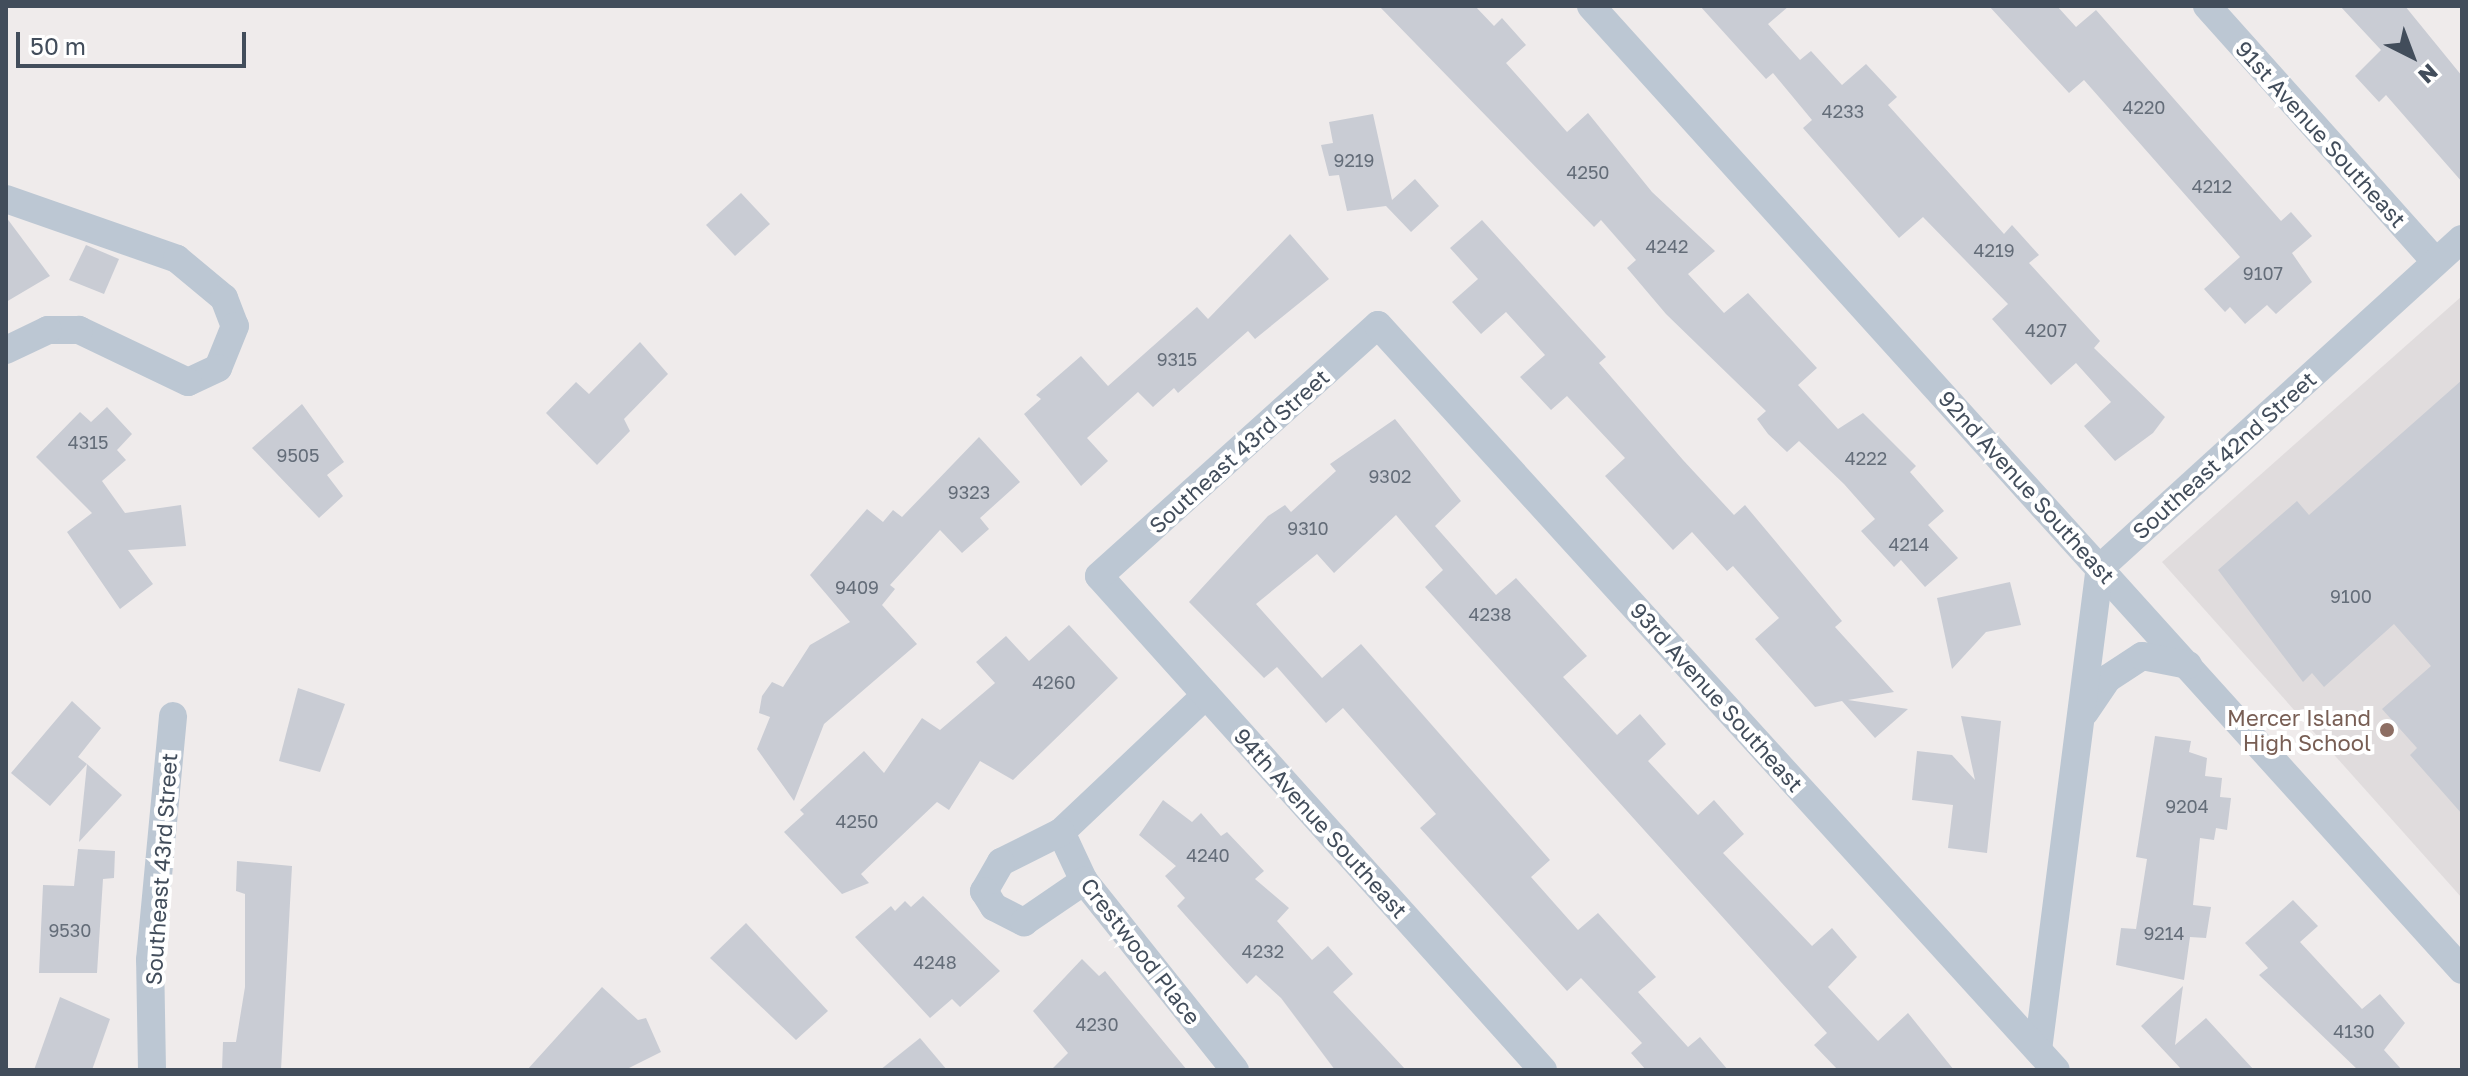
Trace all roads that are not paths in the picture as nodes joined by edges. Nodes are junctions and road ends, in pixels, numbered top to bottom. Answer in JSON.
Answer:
{"nodes":[{"id":1,"x":1591,"y":6,"type":"edge"},
{"id":2,"x":2207,"y":6,"type":"edge"},
{"id":3,"x":6,"y":199,"type":"edge"},
{"id":4,"x":2462,"y":239,"type":"edge"},
{"id":5,"x":2436,"y":262,"type":"junction"},
{"id":6,"x":1378,"y":325,"type":"joint"},
{"id":7,"x":6,"y":350,"type":"edge"},
{"id":8,"x":2100,"y":568,"type":"junction"},
{"id":9,"x":1099,"y":576,"type":"joint"},
{"id":10,"x":2188,"y":665,"type":"junction"},
{"id":11,"x":1206,"y":695,"type":"junction"},
{"id":12,"x":173,"y":716,"type":"dead end"},
{"id":13,"x":2081,"y":720,"type":"junction"},
{"id":14,"x":1061,"y":832,"type":"junction"},
{"id":15,"x":1084,"y":881,"type":"junction"},
{"id":16,"x":2462,"y":970,"type":"edge"},
{"id":17,"x":2047,"y":1060,"type":"edge"},
{"id":18,"x":152,"y":1070,"type":"edge"},
{"id":19,"x":1235,"y":1070,"type":"edge"},
{"id":20,"x":1543,"y":1070,"type":"edge"}],
"edges":[{"from":1,"to":8,"type":"street","name":"92nd Avenue Southeast"},
{"from":2,"to":5,"type":"street","name":"91st Avenue Southeast"},
{"from":3,"to":7,"type":"street"},
{"from":4,"to":5,"type":"street","name":"Southeast 42nd Street"},
{"from":5,"to":8,"type":"street","name":"Southeast 42nd Street"},
{"from":6,"to":9,"type":"street","name":"Southeast 43rd Street"},
{"from":6,"to":17,"type":"street","name":"93rd Avenue Southeast"},
{"from":8,"to":10,"type":"street","name":"92nd Avenue Southeast"},
{"from":8,"to":13,"type":"street"},
{"from":9,"to":11,"type":"street","name":"94th Avenue Southeast"},
{"from":10,"to":13,"type":"street"},
{"from":10,"to":16,"type":"street","name":"92nd Avenue Southeast"},
{"from":11,"to":14,"type":"street"},
{"from":11,"to":20,"type":"street","name":"94th Avenue Southeast"},
{"from":12,"to":18,"type":"street","name":"Southeast 43rd Street"},
{"from":13,"to":17,"type":"street"},
{"from":14,"to":15,"type":"street","name":"Crestwood Place"},
{"from":14,"to":15,"type":"street"},
{"from":15,"to":19,"type":"street","name":"Crestwood Place"}]}
